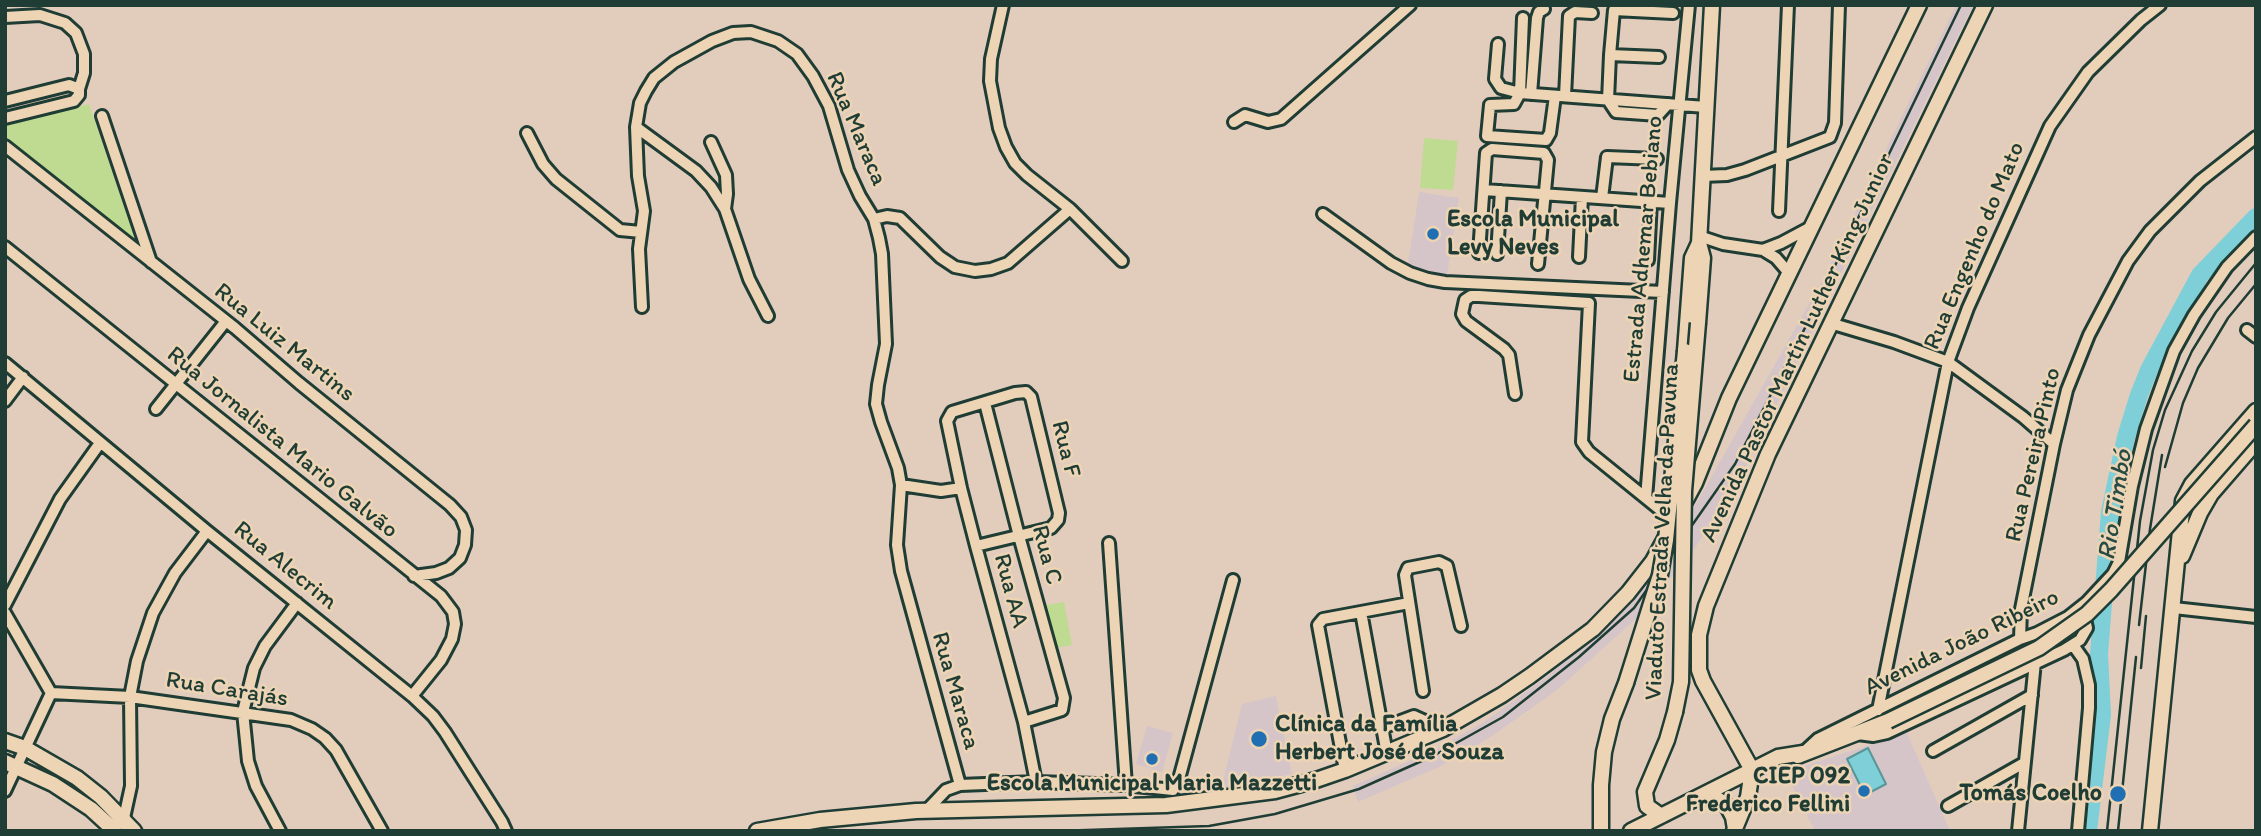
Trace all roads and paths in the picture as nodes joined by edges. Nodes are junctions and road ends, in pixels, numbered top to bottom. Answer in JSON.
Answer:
{"nodes":[{"id":1,"x":1003,"y":5,"type":"edge"},
{"id":2,"x":1410,"y":5,"type":"edge"},
{"id":3,"x":1689,"y":5,"type":"edge"},
{"id":4,"x":1712,"y":5,"type":"edge"},
{"id":5,"x":1788,"y":5,"type":"edge"},
{"id":6,"x":1839,"y":5,"type":"edge"},
{"id":7,"x":1919,"y":5,"type":"edge"},
{"id":8,"x":1985,"y":5,"type":"edge"},
{"id":9,"x":2160,"y":5,"type":"edge"},
{"id":10,"x":1545,"y":9,"type":"dead end"},
{"id":11,"x":1592,"y":13,"type":"dead end"},
{"id":12,"x":1673,"y":13,"type":"dead end"},
{"id":13,"x":5,"y":17,"type":"edge"},
{"id":14,"x":1522,"y":18,"type":"dead end"},
{"id":15,"x":1497,"y":44,"type":"dead end"},
{"id":16,"x":1610,"y":55,"type":"junction"},
{"id":17,"x":1659,"y":57,"type":"dead end"},
{"id":18,"x":79,"y":89,"type":"junction"},
{"id":19,"x":1525,"y":94,"type":"junction"},
{"id":20,"x":1560,"y":96,"type":"junction"},
{"id":21,"x":1608,"y":100,"type":"junction"},
{"id":22,"x":5,"y":101,"type":"edge"},
{"id":23,"x":1674,"y":105,"type":"junction"},
{"id":24,"x":1706,"y":107,"type":"junction"},
{"id":25,"x":102,"y":116,"type":"dead end"},
{"id":26,"x":5,"y":118,"type":"edge"},
{"id":27,"x":1234,"y":121,"type":"dead end"},
{"id":28,"x":636,"y":127,"type":"junction"},
{"id":29,"x":527,"y":133,"type":"dead end"},
{"id":30,"x":2256,"y":137,"type":"edge"},
{"id":31,"x":711,"y":142,"type":"dead end"},
{"id":32,"x":5,"y":145,"type":"edge"},
{"id":33,"x":1781,"y":156,"type":"junction"},
{"id":34,"x":1657,"y":159,"type":"dead end"},
{"id":35,"x":1702,"y":176,"type":"junction"},
{"id":36,"x":1484,"y":190,"type":"junction"},
{"id":37,"x":1501,"y":191,"type":"junction"},
{"id":38,"x":1544,"y":194,"type":"junction"},
{"id":39,"x":1582,"y":197,"type":"junction"},
{"id":40,"x":1602,"y":198,"type":"junction"},
{"id":41,"x":1651,"y":201,"type":"junction"},
{"id":42,"x":1670,"y":203,"type":"junction"},
{"id":43,"x":725,"y":209,"type":"junction"},
{"id":44,"x":1070,"y":209,"type":"junction"},
{"id":45,"x":1779,"y":211,"type":"dead end"},
{"id":46,"x":1323,"y":215,"type":"dead end"},
{"id":47,"x":874,"y":219,"type":"junction"},
{"id":48,"x":1811,"y":227,"type":"junction"},
{"id":49,"x":641,"y":232,"type":"junction"},
{"id":50,"x":2256,"y":237,"type":"edge"},
{"id":51,"x":1699,"y":239,"type":"junction"},
{"id":52,"x":5,"y":247,"type":"edge"},
{"id":53,"x":1763,"y":250,"type":"junction"},
{"id":54,"x":1479,"y":253,"type":"dead end"},
{"id":55,"x":1497,"y":254,"type":"dead end"},
{"id":56,"x":1579,"y":257,"type":"dead end"},
{"id":57,"x":1648,"y":260,"type":"dead end"},
{"id":58,"x":1122,"y":261,"type":"dead end"},
{"id":59,"x":151,"y":262,"type":"junction"},
{"id":60,"x":1538,"y":264,"type":"dead end"},
{"id":61,"x":1788,"y":274,"type":"junction"},
{"id":62,"x":1663,"y":292,"type":"junction"},
{"id":63,"x":642,"y":307,"type":"dead end"},
{"id":64,"x":768,"y":316,"type":"dead end"},
{"id":65,"x":226,"y":321,"type":"junction"},
{"id":66,"x":1698,"y":323,"type":"joint"},
{"id":67,"x":1830,"y":323,"type":"junction"},
{"id":68,"x":1685,"y":351,"type":"joint"},
{"id":69,"x":1948,"y":362,"type":"junction"},
{"id":70,"x":5,"y":363,"type":"edge"},
{"id":71,"x":23,"y":377,"type":"junction"},
{"id":72,"x":176,"y":384,"type":"junction"},
{"id":73,"x":1515,"y":394,"type":"dead end"},
{"id":74,"x":5,"y":401,"type":"edge"},
{"id":75,"x":985,"y":403,"type":"junction"},
{"id":76,"x":156,"y":409,"type":"dead end"},
{"id":77,"x":2256,"y":411,"type":"edge"},
{"id":78,"x":2256,"y":425,"type":"edge"},
{"id":79,"x":2256,"y":442,"type":"edge"},
{"id":80,"x":100,"y":443,"type":"junction"},
{"id":81,"x":2054,"y":444,"type":"junction"},
{"id":82,"x":901,"y":485,"type":"junction"},
{"id":83,"x":961,"y":488,"type":"junction"},
{"id":84,"x":1646,"y":498,"type":"junction"},
{"id":85,"x":1675,"y":522,"type":"junction"},
{"id":86,"x":207,"y":531,"type":"junction"},
{"id":87,"x":1019,"y":536,"type":"junction"},
{"id":88,"x":1109,"y":542,"type":"dead end"},
{"id":89,"x":976,"y":546,"type":"junction"},
{"id":90,"x":2177,"y":570,"type":"junction"},
{"id":91,"x":414,"y":576,"type":"junction"},
{"id":92,"x":1233,"y":580,"type":"dead end"},
{"id":93,"x":296,"y":603,"type":"junction"},
{"id":94,"x":1409,"y":603,"type":"junction"},
{"id":95,"x":5,"y":605,"type":"edge"},
{"id":96,"x":2174,"y":608,"type":"junction"},
{"id":97,"x":2078,"y":611,"type":"junction"},
{"id":98,"x":1361,"y":612,"type":"junction"},
{"id":99,"x":5,"y":613,"type":"edge"},
{"id":100,"x":2256,"y":617,"type":"edge"},
{"id":101,"x":1461,"y":626,"type":"dead end"},
{"id":102,"x":2020,"y":639,"type":"junction"},
{"id":103,"x":2073,"y":645,"type":"junction"},
{"id":104,"x":2035,"y":662,"type":"junction"},
{"id":105,"x":1423,"y":691,"type":"dead end"},
{"id":106,"x":51,"y":693,"type":"junction"},
{"id":107,"x":2032,"y":695,"type":"junction"},
{"id":108,"x":412,"y":696,"type":"junction"},
{"id":109,"x":130,"y":697,"type":"junction"},
{"id":110,"x":243,"y":712,"type":"junction"},
{"id":111,"x":1883,"y":715,"type":"junction"},
{"id":112,"x":1024,"y":722,"type":"junction"},
{"id":113,"x":1382,"y":729,"type":"junction"},
{"id":114,"x":1432,"y":734,"type":"junction"},
{"id":115,"x":1858,"y":734,"type":"junction"},
{"id":116,"x":5,"y":741,"type":"edge"},
{"id":117,"x":25,"y":748,"type":"junction"},
{"id":118,"x":1933,"y":751,"type":"dead end"},
{"id":119,"x":1803,"y":753,"type":"junction"},
{"id":120,"x":1387,"y":754,"type":"junction"},
{"id":121,"x":11,"y":764,"type":"edge"},
{"id":122,"x":2024,"y":764,"type":"junction"},
{"id":123,"x":1345,"y":770,"type":"junction"},
{"id":124,"x":1752,"y":770,"type":"junction"},
{"id":125,"x":1035,"y":782,"type":"junction"},
{"id":126,"x":960,"y":785,"type":"junction"},
{"id":127,"x":1126,"y":785,"type":"junction"},
{"id":128,"x":5,"y":790,"type":"edge"},
{"id":129,"x":1701,"y":796,"type":"junction"},
{"id":130,"x":1748,"y":796,"type":"junction"},
{"id":131,"x":1948,"y":806,"type":"dead end"},
{"id":132,"x":927,"y":810,"type":"junction"},
{"id":133,"x":1661,"y":816,"type":"junction"},
{"id":134,"x":124,"y":818,"type":"junction"},
{"id":135,"x":1735,"y":830,"type":"edge"},
{"id":136,"x":115,"y":831,"type":"edge"},
{"id":137,"x":135,"y":831,"type":"edge"},
{"id":138,"x":280,"y":831,"type":"edge"},
{"id":139,"x":382,"y":831,"type":"edge"},
{"id":140,"x":506,"y":831,"type":"edge"},
{"id":141,"x":757,"y":831,"type":"edge"},
{"id":142,"x":1601,"y":831,"type":"edge"},
{"id":143,"x":1631,"y":831,"type":"edge"},
{"id":144,"x":2018,"y":831,"type":"edge"},
{"id":145,"x":2078,"y":831,"type":"edge"},
{"id":146,"x":2150,"y":831,"type":"edge"}],
"edges":[{"from":1,"to":44,"type":"street"},
{"from":2,"to":27,"type":"street"},
{"from":3,"to":23,"type":"street","name":"Estrada Adhemar Bebiano"},
{"from":4,"to":24,"type":"main road","name":"Estrada Adhemar Bebiano"},
{"from":5,"to":33,"type":"street"},
{"from":6,"to":33,"type":"street"},
{"from":7,"to":48,"type":"main road","name":"Avenida Pastor Martin Luther King Junior"},
{"from":8,"to":67,"type":"main road","name":"Avenida Pastor Martin Luther King Junior"},
{"from":9,"to":69,"type":"street","name":"Rua Engenho do Mato"},
{"from":10,"to":19,"type":"street"},
{"from":11,"to":20,"type":"street"},
{"from":12,"to":16,"type":"street"},
{"from":13,"to":18,"type":"street"},
{"from":14,"to":19,"type":"street"},
{"from":15,"to":19,"type":"street"},
{"from":16,"to":17,"type":"street"},
{"from":16,"to":21,"type":"street"},
{"from":18,"to":22,"type":"street"},
{"from":18,"to":26,"type":"street"},
{"from":19,"to":20,"type":"street"},
{"from":19,"to":20,"type":"street"},
{"from":20,"to":21,"type":"street"},
{"from":21,"to":23,"type":"street"},
{"from":23,"to":24,"type":"street"},
{"from":23,"to":42,"type":"street","name":"Estrada Adhemar Bebiano"},
{"from":24,"to":35,"type":"main road","name":"Estrada Adhemar Bebiano"},
{"from":25,"to":59,"type":"street"},
{"from":28,"to":43,"type":"street"},
{"from":28,"to":47,"type":"street","name":"Rua Maraca"},
{"from":28,"to":49,"type":"street","name":"Rua Maraca"},
{"from":29,"to":49,"type":"street"},
{"from":30,"to":81,"type":"street","name":"Rua Pereira Pinto"},
{"from":31,"to":43,"type":"street"},
{"from":32,"to":59,"type":"street","name":"Rua Luiz Martins"},
{"from":33,"to":35,"type":"street"},
{"from":33,"to":45,"type":"street"},
{"from":34,"to":40,"type":"street"},
{"from":35,"to":51,"type":"main road","name":"Estrada Adhemar Bebiano"},
{"from":36,"to":37,"type":"street"},
{"from":36,"to":38,"type":"street"},
{"from":36,"to":54,"type":"street"},
{"from":37,"to":38,"type":"street"},
{"from":37,"to":55,"type":"street"},
{"from":38,"to":39,"type":"street"},
{"from":38,"to":60,"type":"street"},
{"from":39,"to":40,"type":"street"},
{"from":39,"to":56,"type":"street"},
{"from":40,"to":41,"type":"street"},
{"from":41,"to":42,"type":"street"},
{"from":41,"to":57,"type":"street"},
{"from":42,"to":62,"type":"street","name":"Estrada Adhemar Bebiano"},
{"from":43,"to":64,"type":"street"},
{"from":44,"to":47,"type":"street"},
{"from":44,"to":58,"type":"street"},
{"from":46,"to":62,"type":"street"},
{"from":47,"to":82,"type":"street","name":"Rua Maraca"},
{"from":48,"to":53,"type":"street","name":"Avenida Pastor Martin Luther King Junior"},
{"from":48,"to":61,"type":"main road","name":"Avenida Pastor Martin Luther King Junior"},
{"from":49,"to":63,"type":"street","name":"Rua Maraca"},
{"from":50,"to":97,"type":"street","name":"Avenida João Ribeiro"},
{"from":51,"to":53,"type":"street"},
{"from":51,"to":66,"type":"main road","name":"Estrada Adhemar Bebiano"},
{"from":51,"to":68,"type":"main road","name":"Estrada Adhemar Bebiano"},
{"from":52,"to":72,"type":"street","name":"Rua Jornalista Mario Galvão"},
{"from":53,"to":61,"type":"street","name":"Avenida Pastor Martin Luther King Junior"},
{"from":59,"to":65,"type":"street","name":"Rua Luiz Martins"},
{"from":61,"to":85,"type":"main road","name":"Avenida Pastor Martin Luther King Junior"},
{"from":62,"to":84,"type":"street","name":"Estrada Adhemar Bebiano"},
{"from":65,"to":72,"type":"street"},
{"from":65,"to":91,"type":"street","name":"Rua Luiz Martins"},
{"from":66,"to":133,"type":"main road","name":"Viaduto Estrada Velha da Pavuna","bridge":true},
{"from":67,"to":69,"type":"street"},
{"from":67,"to":124,"type":"main road","name":"Avenida Pastor Martin Luther King Junior"},
{"from":68,"to":142,"type":"main road","name":"Viaduto Estrada Velha da Pavuna","bridge":true},
{"from":69,"to":81,"type":"street"},
{"from":69,"to":111,"type":"street","name":"Rua Engenho do Mato"},
{"from":70,"to":71,"type":"street","name":"Rua Alecrim"},
{"from":71,"to":74,"type":"street"},
{"from":71,"to":80,"type":"street","name":"Rua Alecrim"},
{"from":72,"to":76,"type":"street"},
{"from":72,"to":91,"type":"street","name":"Rua Jornalista Mario Galvão"},
{"from":73,"to":84,"type":"street"},
{"from":75,"to":83,"type":"street","name":"Rua AA"},
{"from":75,"to":87,"type":"street","name":"Rua C"},
{"from":75,"to":87,"type":"street","name":"Rua F"},
{"from":77,"to":90,"type":"main road"},
{"from":78,"to":111,"type":"main road","name":"Avenida João Ribeiro","bridge":true},
{"from":79,"to":90,"type":"main road"},
{"from":80,"to":86,"type":"street","name":"Rua Alecrim"},
{"from":80,"to":95,"type":"street"},
{"from":81,"to":102,"type":"street","name":"Rua Pereira Pinto"},
{"from":82,"to":83,"type":"street"},
{"from":82,"to":126,"type":"street","name":"Rua Maraca"},
{"from":83,"to":89,"type":"street","name":"Rua AA"},
{"from":84,"to":85,"type":"street"},
{"from":85,"to":114,"type":"main road","name":"Avenida Pastor Martin Luther King Junior"},
{"from":86,"to":93,"type":"street","name":"Rua Alecrim"},
{"from":86,"to":109,"type":"street"},
{"from":87,"to":89,"type":"street"},
{"from":87,"to":112,"type":"street","name":"Rua C"},
{"from":88,"to":127,"type":"street"},
{"from":89,"to":112,"type":"street","name":"Rua AA"},
{"from":90,"to":96,"type":"main road"},
{"from":91,"to":108,"type":"street","name":"Rua Jornalista Mario Galvão"},
{"from":92,"to":127,"type":"street"},
{"from":93,"to":108,"type":"street","name":"Rua Alecrim"},
{"from":93,"to":110,"type":"street"},
{"from":94,"to":98,"type":"street"},
{"from":94,"to":101,"type":"street"},
{"from":94,"to":105,"type":"street"},
{"from":96,"to":100,"type":"street"},
{"from":96,"to":146,"type":"main road"},
{"from":97,"to":102,"type":"street","name":"Avenida João Ribeiro"},
{"from":97,"to":103,"type":"street"},
{"from":98,"to":113,"type":"street"},
{"from":98,"to":123,"type":"street"},
{"from":99,"to":106,"type":"street"},
{"from":102,"to":111,"type":"street","name":"Avenida João Ribeiro"},
{"from":103,"to":104,"type":"street"},
{"from":103,"to":145,"type":"street"},
{"from":104,"to":107,"type":"street"},
{"from":104,"to":115,"type":"street"},
{"from":106,"to":109,"type":"street","name":"Rua Carajás"},
{"from":106,"to":117,"type":"street"},
{"from":107,"to":118,"type":"street"},
{"from":107,"to":122,"type":"street"},
{"from":108,"to":140,"type":"street","name":"Rua Alecrim"},
{"from":109,"to":110,"type":"street","name":"Rua Carajás"},
{"from":109,"to":134,"type":"street"},
{"from":110,"to":138,"type":"street"},
{"from":110,"to":139,"type":"street","name":"Rua Carajás"},
{"from":111,"to":115,"type":"main road","name":"Avenida João Ribeiro"},
{"from":111,"to":119,"type":"street","name":"Avenida João Ribeiro"},
{"from":112,"to":125,"type":"street","name":"Rua AA"},
{"from":113,"to":114,"type":"street"},
{"from":113,"to":120,"type":"street"},
{"from":114,"to":120,"type":"main road","name":"Avenida Pastor Martin Luther King Junior"},
{"from":115,"to":119,"type":"main road","name":"Avenida João Ribeiro"},
{"from":116,"to":117,"type":"main road"},
{"from":117,"to":121,"type":"street"},
{"from":117,"to":134,"type":"main road"},
{"from":119,"to":124,"type":"main road","name":"Avenida João Ribeiro"},
{"from":119,"to":130,"type":"main road","name":"Avenida João Ribeiro"},
{"from":120,"to":123,"type":"main road","name":"Avenida Pastor Martin Luther King Junior"},
{"from":121,"to":128,"type":"street"},
{"from":121,"to":136,"type":"main road"},
{"from":122,"to":131,"type":"street"},
{"from":122,"to":144,"type":"street"},
{"from":123,"to":132,"type":"main road","name":"Avenida Pastor Martin Luther King Junior"},
{"from":124,"to":129,"type":"main road","name":"Avenida João Ribeiro"},
{"from":124,"to":130,"type":"main road"},
{"from":125,"to":126,"type":"street"},
{"from":125,"to":127,"type":"street"},
{"from":126,"to":132,"type":"street","name":"Rua Maraca"},
{"from":129,"to":133,"type":"main road","name":"Avenida João Ribeiro"},
{"from":129,"to":135,"type":"main road"},
{"from":130,"to":135,"type":"main road"},
{"from":132,"to":141,"type":"main road","name":"Avenida Pastor Martin Luther King Junior"},
{"from":133,"to":143,"type":"main road","name":"Avenida João Ribeiro"},
{"from":134,"to":137,"type":"main road"}]}
